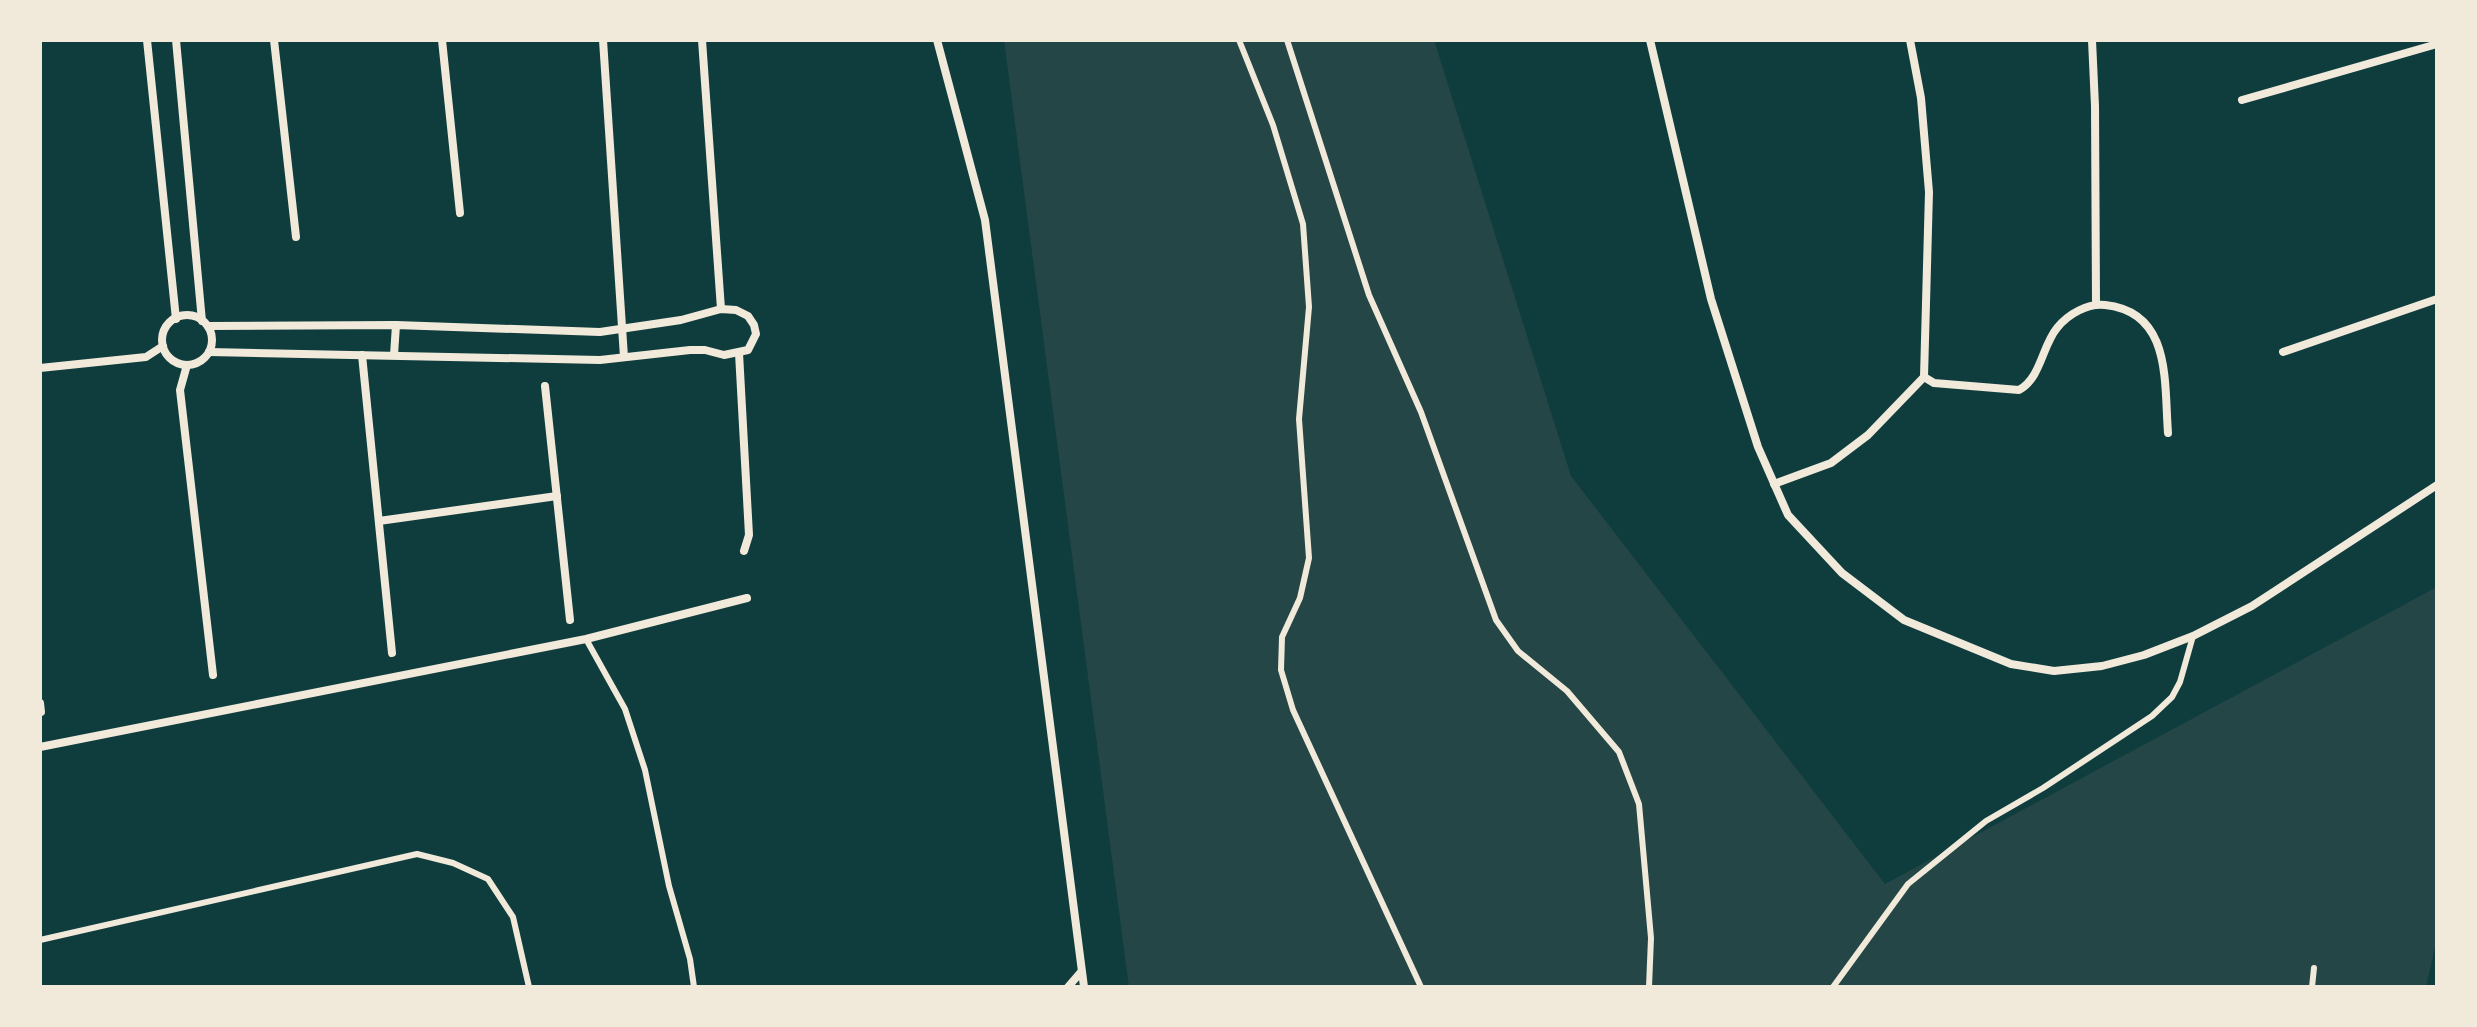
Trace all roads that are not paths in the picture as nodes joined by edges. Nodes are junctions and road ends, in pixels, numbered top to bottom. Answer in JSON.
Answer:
{"nodes":[{"id":1,"x":147,"y":40,"type":"edge"},
{"id":2,"x":176,"y":40,"type":"edge"},
{"id":3,"x":274,"y":40,"type":"edge"},
{"id":4,"x":442,"y":40,"type":"edge"},
{"id":5,"x":603,"y":40,"type":"edge"},
{"id":6,"x":702,"y":40,"type":"edge"},
{"id":7,"x":937,"y":40,"type":"edge"},
{"id":8,"x":1239,"y":40,"type":"edge"},
{"id":9,"x":1287,"y":40,"type":"edge"},
{"id":10,"x":1650,"y":40,"type":"edge"},
{"id":11,"x":1910,"y":40,"type":"edge"},
{"id":12,"x":2092,"y":40,"type":"edge"},
{"id":13,"x":2437,"y":44,"type":"edge"},
{"id":14,"x":2242,"y":100,"type":"dead end"},
{"id":15,"x":460,"y":213,"type":"dead end"},
{"id":16,"x":296,"y":237,"type":"dead end"},
{"id":17,"x":2437,"y":299,"type":"edge"},
{"id":18,"x":2096,"y":304,"type":"junction"},
{"id":19,"x":721,"y":309,"type":"junction"},
{"id":20,"x":176,"y":319,"type":"junction"},
{"id":21,"x":205,"y":323,"type":"junction"},
{"id":22,"x":396,"y":325,"type":"junction"},
{"id":23,"x":623,"y":329,"type":"junction"},
{"id":24,"x":163,"y":346,"type":"junction"},
{"id":25,"x":209,"y":352,"type":"junction"},
{"id":26,"x":2283,"y":352,"type":"dead end"},
{"id":27,"x":739,"y":353,"type":"junction"},
{"id":28,"x":362,"y":355,"type":"junction"},
{"id":29,"x":394,"y":355,"type":"junction"},
{"id":30,"x":624,"y":357,"type":"junction"},
{"id":31,"x":187,"y":365,"type":"junction"},
{"id":32,"x":40,"y":368,"type":"edge"},
{"id":33,"x":1924,"y":377,"type":"junction"},
{"id":34,"x":545,"y":386,"type":"dead end"},
{"id":35,"x":2168,"y":433,"type":"dead end"},
{"id":36,"x":1774,"y":484,"type":"junction"},
{"id":37,"x":2437,"y":485,"type":"edge"},
{"id":38,"x":557,"y":496,"type":"junction"},
{"id":39,"x":379,"y":521,"type":"junction"},
{"id":40,"x":744,"y":551,"type":"dead end"},
{"id":41,"x":747,"y":598,"type":"dead end"},
{"id":42,"x":570,"y":620,"type":"dead end"},
{"id":43,"x":2193,"y":636,"type":"junction"},
{"id":44,"x":586,"y":639,"type":"junction"},
{"id":45,"x":392,"y":653,"type":"dead end"},
{"id":46,"x":213,"y":675,"type":"dead end"},
{"id":47,"x":40,"y":703,"type":"edge"},
{"id":48,"x":41,"y":712,"type":"edge"},
{"id":49,"x":40,"y":747,"type":"edge"},
{"id":50,"x":40,"y":940,"type":"edge"},
{"id":51,"x":2314,"y":968,"type":"dead end"},
{"id":52,"x":1081,"y":972,"type":"junction"},
{"id":53,"x":529,"y":987,"type":"edge"},
{"id":54,"x":694,"y":987,"type":"edge"},
{"id":55,"x":1068,"y":987,"type":"edge"},
{"id":56,"x":1084,"y":987,"type":"edge"},
{"id":57,"x":1421,"y":987,"type":"edge"},
{"id":58,"x":1649,"y":987,"type":"edge"},
{"id":59,"x":1833,"y":987,"type":"edge"},
{"id":60,"x":2312,"y":987,"type":"edge"}],
"edges":[{"from":1,"to":20,"type":"street"},
{"from":2,"to":21,"type":"street"},
{"from":3,"to":16,"type":"street"},
{"from":4,"to":15,"type":"street"},
{"from":5,"to":23,"type":"street"},
{"from":6,"to":19,"type":"street"},
{"from":7,"to":52,"type":"street"},
{"from":8,"to":57,"type":"lane"},
{"from":9,"to":58,"type":"lane"},
{"from":10,"to":36,"type":"street"},
{"from":11,"to":33,"type":"street"},
{"from":12,"to":18,"type":"street"},
{"from":13,"to":14,"type":"street"},
{"from":17,"to":26,"type":"street"},
{"from":18,"to":33,"type":"street"},
{"from":18,"to":35,"type":"street"},
{"from":19,"to":23,"type":"street"},
{"from":19,"to":27,"type":"street"},
{"from":20,"to":21,"type":"street"},
{"from":20,"to":24,"type":"street"},
{"from":21,"to":22,"type":"street"},
{"from":21,"to":25,"type":"street"},
{"from":22,"to":23,"type":"street"},
{"from":22,"to":29,"type":"street"},
{"from":23,"to":30,"type":"street"},
{"from":24,"to":31,"type":"street"},
{"from":24,"to":32,"type":"street"},
{"from":25,"to":28,"type":"street"},
{"from":25,"to":31,"type":"street"},
{"from":27,"to":30,"type":"street"},
{"from":27,"to":40,"type":"street"},
{"from":28,"to":29,"type":"street"},
{"from":28,"to":39,"type":"street"},
{"from":29,"to":30,"type":"street"},
{"from":31,"to":46,"type":"street"},
{"from":33,"to":36,"type":"street"},
{"from":34,"to":38,"type":"street"},
{"from":36,"to":43,"type":"street"},
{"from":37,"to":43,"type":"street"},
{"from":38,"to":39,"type":"street"},
{"from":38,"to":42,"type":"street"},
{"from":39,"to":45,"type":"street"},
{"from":41,"to":44,"type":"street"},
{"from":43,"to":59,"type":"lane"},
{"from":44,"to":49,"type":"street"},
{"from":44,"to":54,"type":"lane"},
{"from":47,"to":48,"type":"street"},
{"from":50,"to":53,"type":"lane"},
{"from":51,"to":60,"type":"lane"},
{"from":52,"to":55,"type":"street"},
{"from":52,"to":56,"type":"street"}]}
